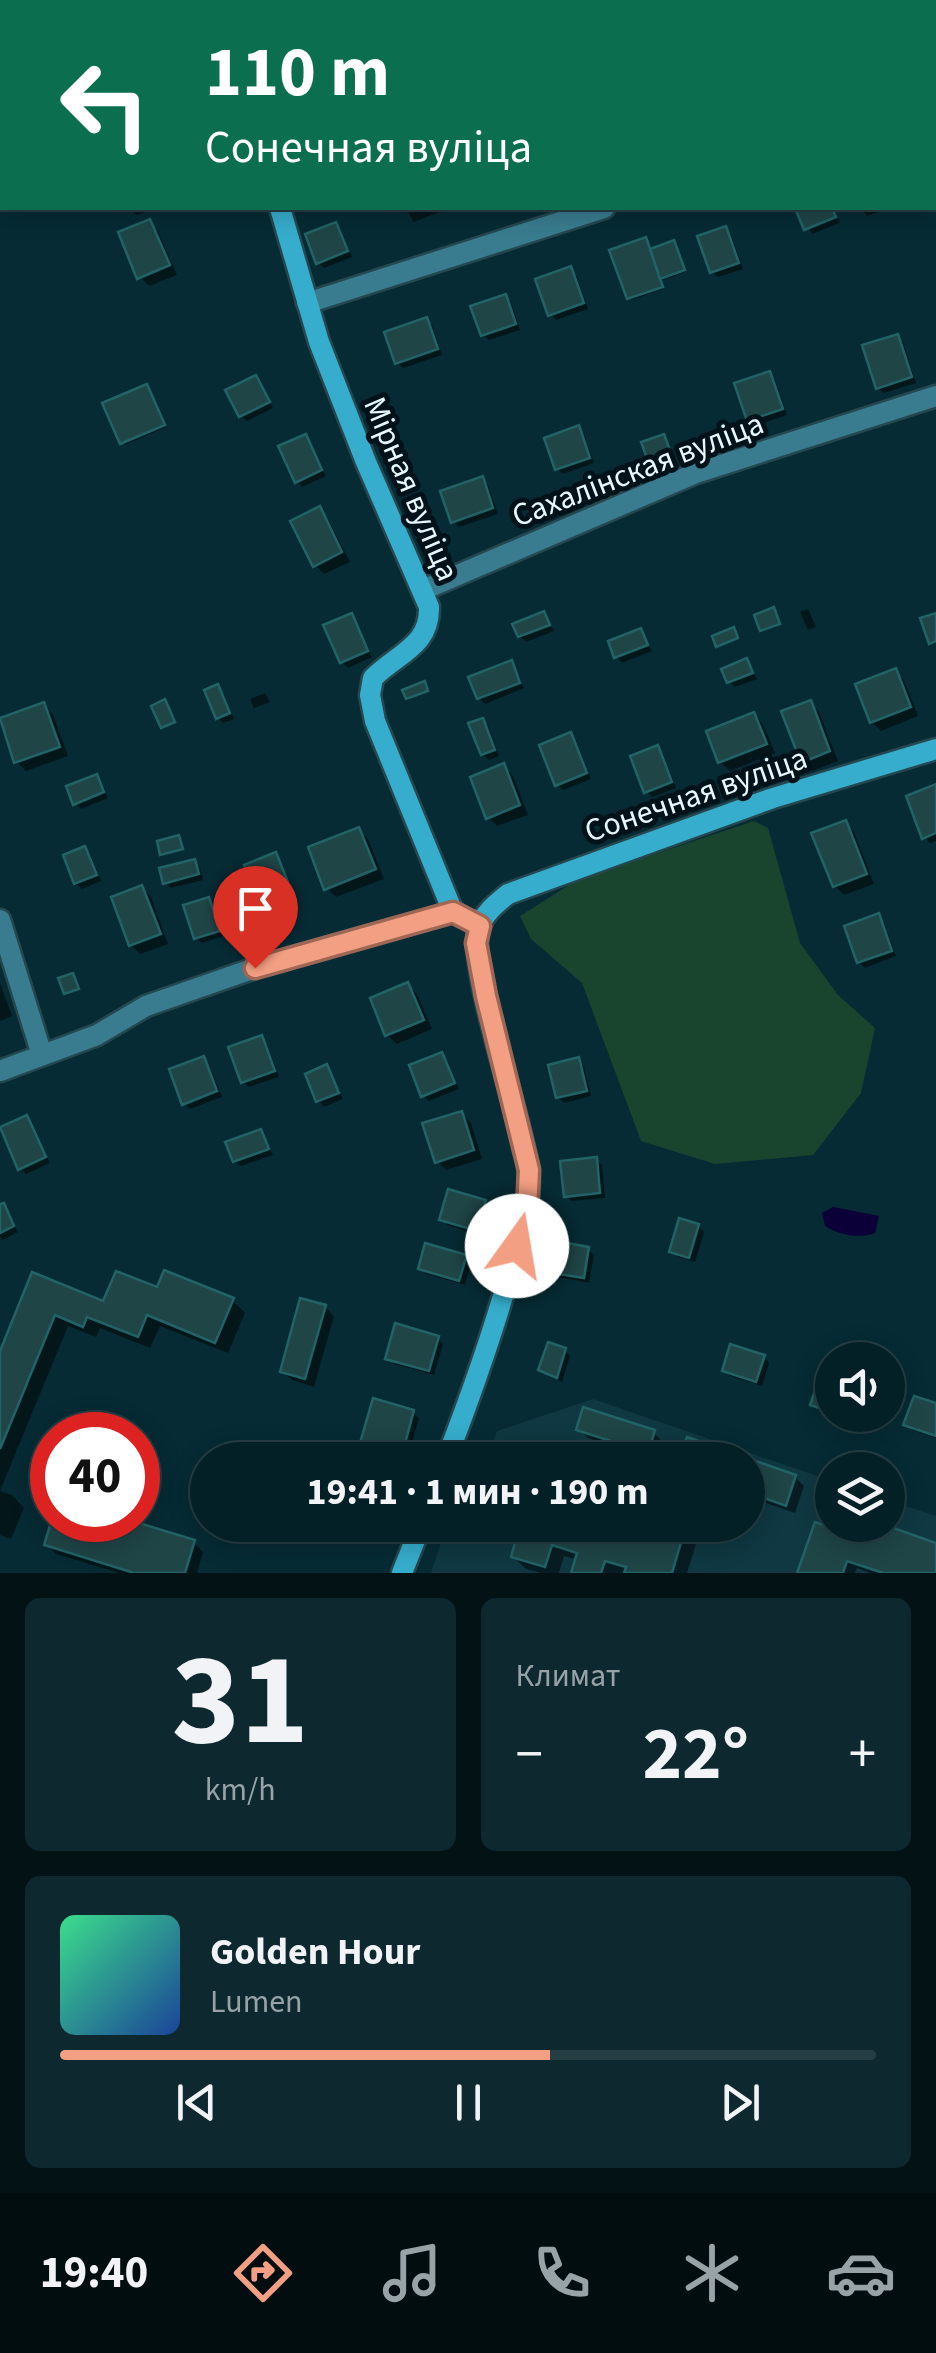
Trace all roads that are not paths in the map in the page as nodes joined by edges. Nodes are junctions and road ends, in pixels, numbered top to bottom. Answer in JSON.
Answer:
{"nodes":[{"id":1,"x":281,"y":210,"type":"edge"},
{"id":2,"x":598,"y":210,"type":"edge"},
{"id":3,"x":307,"y":303,"type":"junction"},
{"id":4,"x":936,"y":396,"type":"edge"},
{"id":5,"x":423,"y":590,"type":"junction"},
{"id":6,"x":936,"y":749,"type":"edge"},
{"id":7,"x":453,"y":912,"type":"junction"},
{"id":8,"x":0,"y":920,"type":"edge"},
{"id":9,"x":483,"y":921,"type":"junction"},
{"id":10,"x":42,"y":1055,"type":"junction"},
{"id":11,"x":0,"y":1070,"type":"edge"},
{"id":12,"x":452,"y":1442,"type":"edge"},
{"id":13,"x":414,"y":1542,"type":"edge"},
{"id":14,"x":402,"y":1573,"type":"edge"}],
"edges":[{"from":1,"to":3,"type":"street","name":"Мірная вуліца"},
{"from":2,"to":3,"type":"street"},
{"from":3,"to":5,"type":"street","name":"Мірная вуліца"},
{"from":4,"to":5,"type":"street","name":"Сахалінская вуліца"},
{"from":5,"to":7,"type":"street","name":"Мірная вуліца"},
{"from":6,"to":9,"type":"street","name":"Сонечная вуліца"},
{"from":7,"to":9,"type":"street"},
{"from":7,"to":10,"type":"street"},
{"from":8,"to":10,"type":"street"},
{"from":9,"to":12,"type":"street"},
{"from":10,"to":11,"type":"street"},
{"from":13,"to":14,"type":"street"}]}
